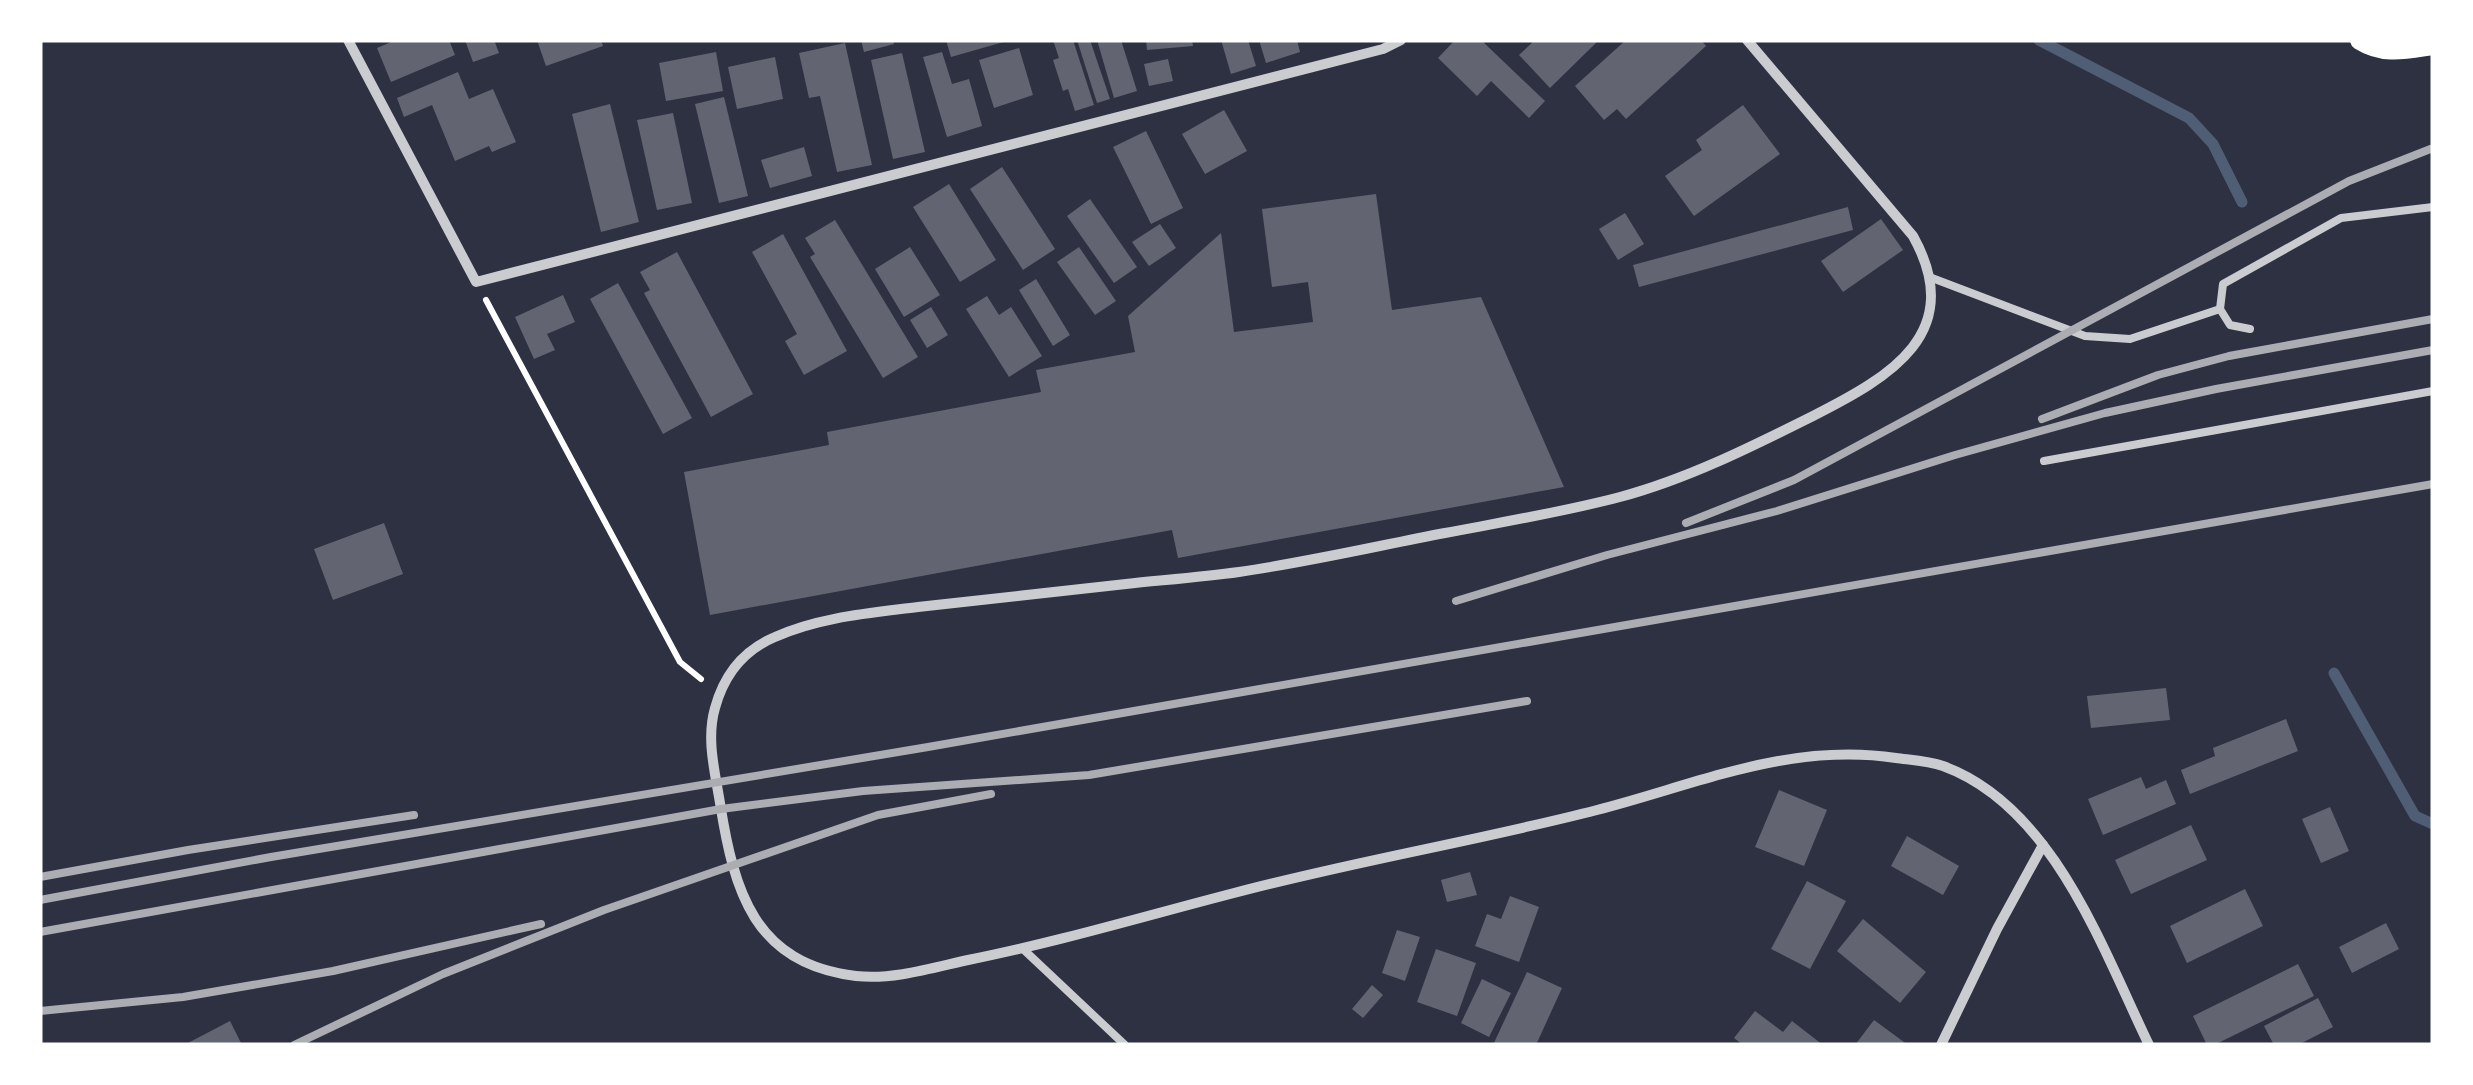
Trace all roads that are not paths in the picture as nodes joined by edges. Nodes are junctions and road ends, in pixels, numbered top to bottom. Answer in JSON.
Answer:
{"nodes":[{"id":1,"x":348,"y":40,"type":"edge"},
{"id":2,"x":1402,"y":40,"type":"edge"},
{"id":3,"x":1747,"y":40,"type":"edge"},
{"id":4,"x":2360,"y":40,"type":"edge"},
{"id":5,"x":2433,"y":44,"type":"edge"},
{"id":6,"x":2433,"y":207,"type":"edge"},
{"id":7,"x":1932,"y":278,"type":"junction"},
{"id":8,"x":2220,"y":310,"type":"junction"},
{"id":9,"x":2250,"y":329,"type":"dead end"},
{"id":10,"x":2433,"y":391,"type":"edge"},
{"id":11,"x":2044,"y":461,"type":"dead end"},
{"id":12,"x":2043,"y":845,"type":"junction"},
{"id":13,"x":1023,"y":950,"type":"junction"},
{"id":14,"x":1125,"y":1045,"type":"edge"},
{"id":15,"x":1941,"y":1045,"type":"edge"},
{"id":16,"x":2148,"y":1045,"type":"edge"}],
"edges":[{"from":1,"to":2,"type":"street"},
{"from":3,"to":7,"type":"street"},
{"from":4,"to":5,"type":"main road"},
{"from":6,"to":8,"type":"lane"},
{"from":7,"to":8,"type":"lane"},
{"from":7,"to":13,"type":"street"},
{"from":8,"to":9,"type":"lane"},
{"from":10,"to":11,"type":"lane"},
{"from":12,"to":13,"type":"street"},
{"from":12,"to":15,"type":"street"},
{"from":12,"to":16,"type":"street"},
{"from":13,"to":14,"type":"lane"}]}
